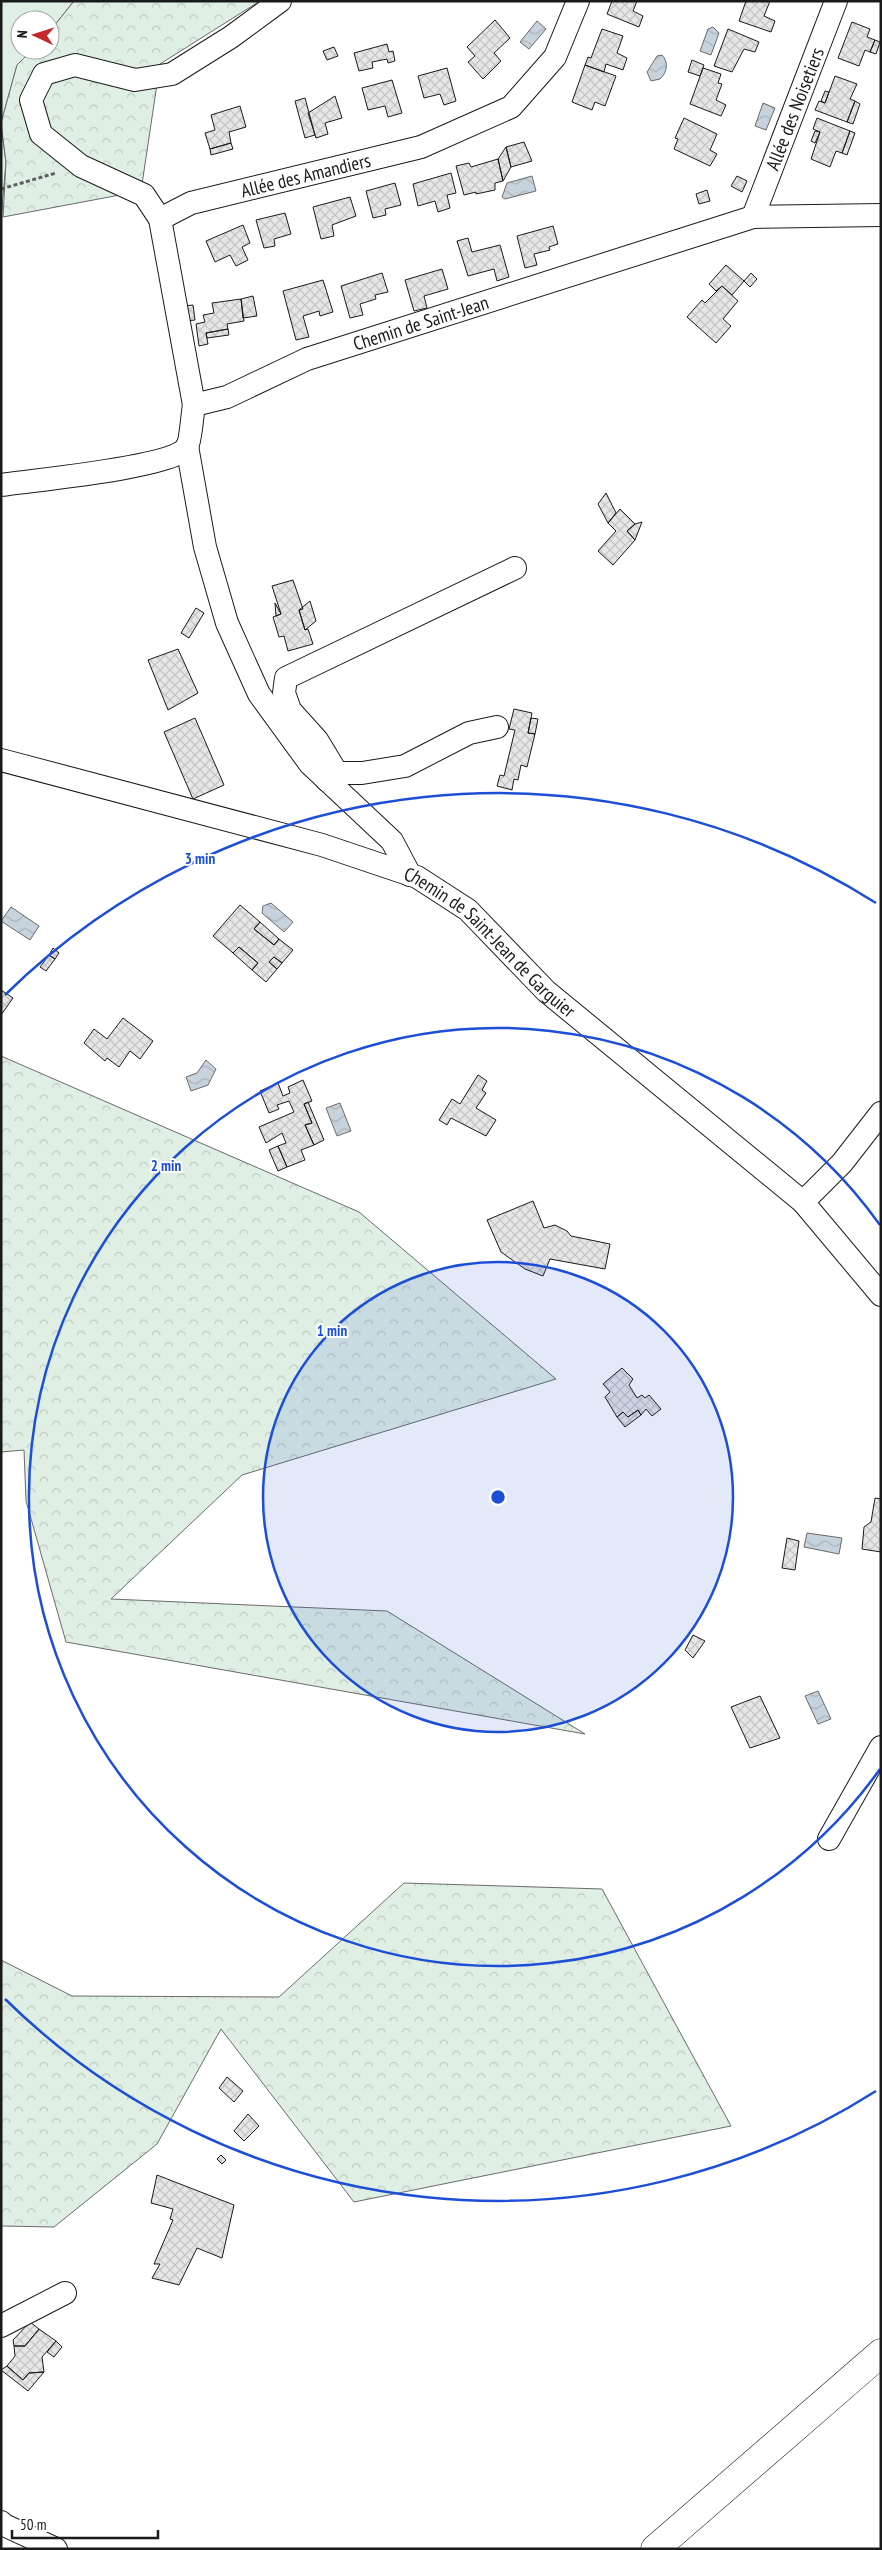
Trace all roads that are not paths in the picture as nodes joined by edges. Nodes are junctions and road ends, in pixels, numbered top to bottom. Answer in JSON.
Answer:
{"nodes":[{"id":1,"x":280,"y":1,"type":"edge"},
{"id":2,"x":578,"y":1,"type":"edge"},
{"id":3,"x":836,"y":1,"type":"edge"},
{"id":4,"x":881,"y":215,"type":"edge"},
{"id":5,"x":753,"y":217,"type":"junction"},
{"id":6,"x":160,"y":219,"type":"junction"},
{"id":7,"x":194,"y":406,"type":"junction"},
{"id":8,"x":188,"y":446,"type":"junction"},
{"id":9,"x":1,"y":485,"type":"edge"},
{"id":10,"x":515,"y":568,"type":"dead end"},
{"id":11,"x":497,"y":727,"type":"dead end"},
{"id":12,"x":1,"y":760,"type":"edge"},
{"id":13,"x":327,"y":780,"type":"junction"},
{"id":14,"x":410,"y":874,"type":"junction"},
{"id":15,"x":881,"y":1113,"type":"edge"},
{"id":16,"x":803,"y":1202,"type":"junction"},
{"id":17,"x":881,"y":1295,"type":"edge"},
{"id":18,"x":881,"y":1746,"type":"edge"},
{"id":19,"x":829,"y":1839,"type":"dead end"},
{"id":20,"x":65,"y":2293,"type":"dead end"},
{"id":21,"x":1,"y":2326,"type":"edge"},
{"id":22,"x":881,"y":2353,"type":"edge"},
{"id":23,"x":1,"y":2522,"type":"edge"},
{"id":24,"x":56,"y":2549,"type":"edge"},
{"id":25,"x":655,"y":2549,"type":"edge"}],
"edges":[{"from":1,"to":6,"type":"street"},
{"from":2,"to":6,"type":"street","name":"Allée des Amandiers"},
{"from":3,"to":5,"type":"street","name":"Allée des Noisetiers"},
{"from":4,"to":5,"type":"street","name":"Chemin de Saint-Jean"},
{"from":5,"to":7,"type":"street","name":"Chemin de Saint-Jean"},
{"from":6,"to":7,"type":"street"},
{"from":7,"to":8,"type":"street"},
{"from":8,"to":9,"type":"street"},
{"from":8,"to":13,"type":"street"},
{"from":10,"to":13,"type":"street"},
{"from":11,"to":13,"type":"street"},
{"from":12,"to":14,"type":"street","name":"Chemin de Saint-Jean de Garguier"},
{"from":13,"to":14,"type":"street"},
{"from":14,"to":16,"type":"street","name":"Chemin de Saint-Jean de Garguier"},
{"from":15,"to":16,"type":"street"},
{"from":16,"to":17,"type":"street","name":"Chemin de Saint-Jean de Garguier"},
{"from":18,"to":19,"type":"street"},
{"from":20,"to":21,"type":"street"},
{"from":22,"to":25,"type":"main road"},
{"from":23,"to":24,"type":"street"}]}
